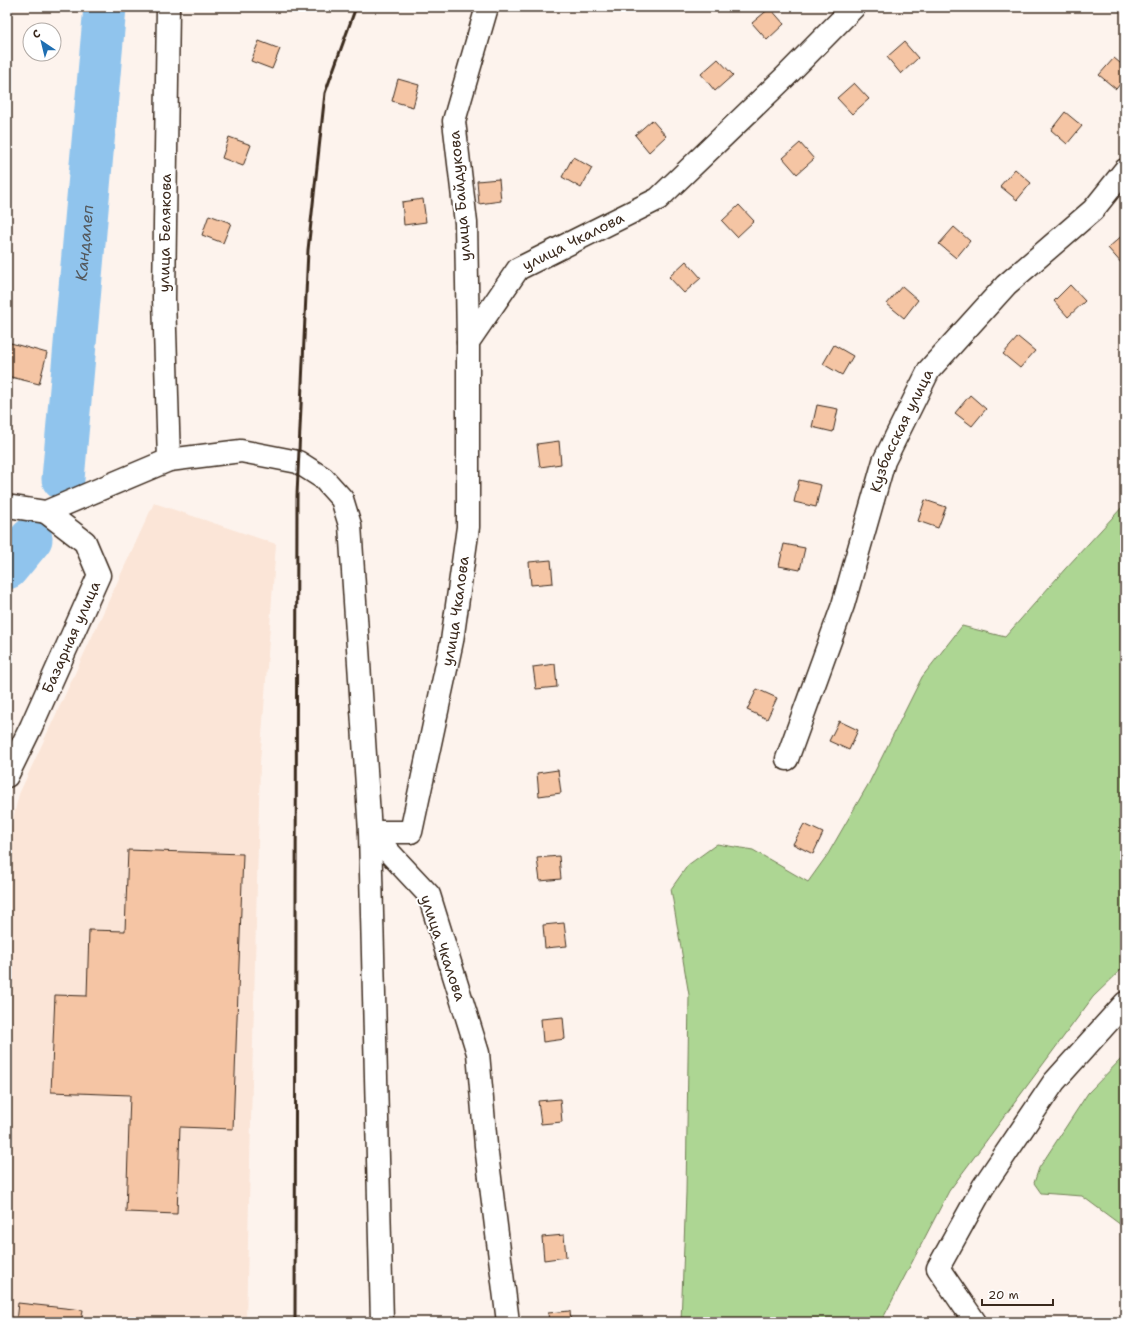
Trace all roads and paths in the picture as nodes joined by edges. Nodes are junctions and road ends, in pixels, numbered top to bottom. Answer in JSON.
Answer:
{"nodes":[{"id":1,"x":168,"y":7,"type":"edge"},
{"id":2,"x":486,"y":7,"type":"edge"},
{"id":3,"x":854,"y":7,"type":"edge"},
{"id":4,"x":1125,"y":170,"type":"edge"},
{"id":5,"x":468,"y":342,"type":"junction"},
{"id":6,"x":169,"y":460,"type":"junction"},
{"id":7,"x":7,"y":506,"type":"edge"},
{"id":8,"x":46,"y":512,"type":"junction"},
{"id":9,"x":788,"y":759,"type":"dead end"},
{"id":10,"x":7,"y":776,"type":"edge"},
{"id":11,"x":370,"y":832,"type":"junction"},
{"id":12,"x":1125,"y":1003,"type":"edge"},
{"id":13,"x":382,"y":1322,"type":"edge"},
{"id":14,"x":508,"y":1322,"type":"edge"},
{"id":15,"x":975,"y":1322,"type":"edge"}],
"edges":[{"from":1,"to":6,"type":"street","name":"улица Белякова"},
{"from":2,"to":5,"type":"street","name":"улица Байдукова"},
{"from":3,"to":5,"type":"street","name":"улица Чкалова"},
{"from":4,"to":9,"type":"street","name":"Кузбасская улица"},
{"from":5,"to":11,"type":"street","name":"улица Чкалова"},
{"from":6,"to":8,"type":"street"},
{"from":6,"to":11,"type":"street"},
{"from":7,"to":8,"type":"street"},
{"from":8,"to":10,"type":"street","name":"Базарная улица"},
{"from":11,"to":13,"type":"street"},
{"from":11,"to":14,"type":"street","name":"улица Чкалова"},
{"from":12,"to":15,"type":"street"}]}
